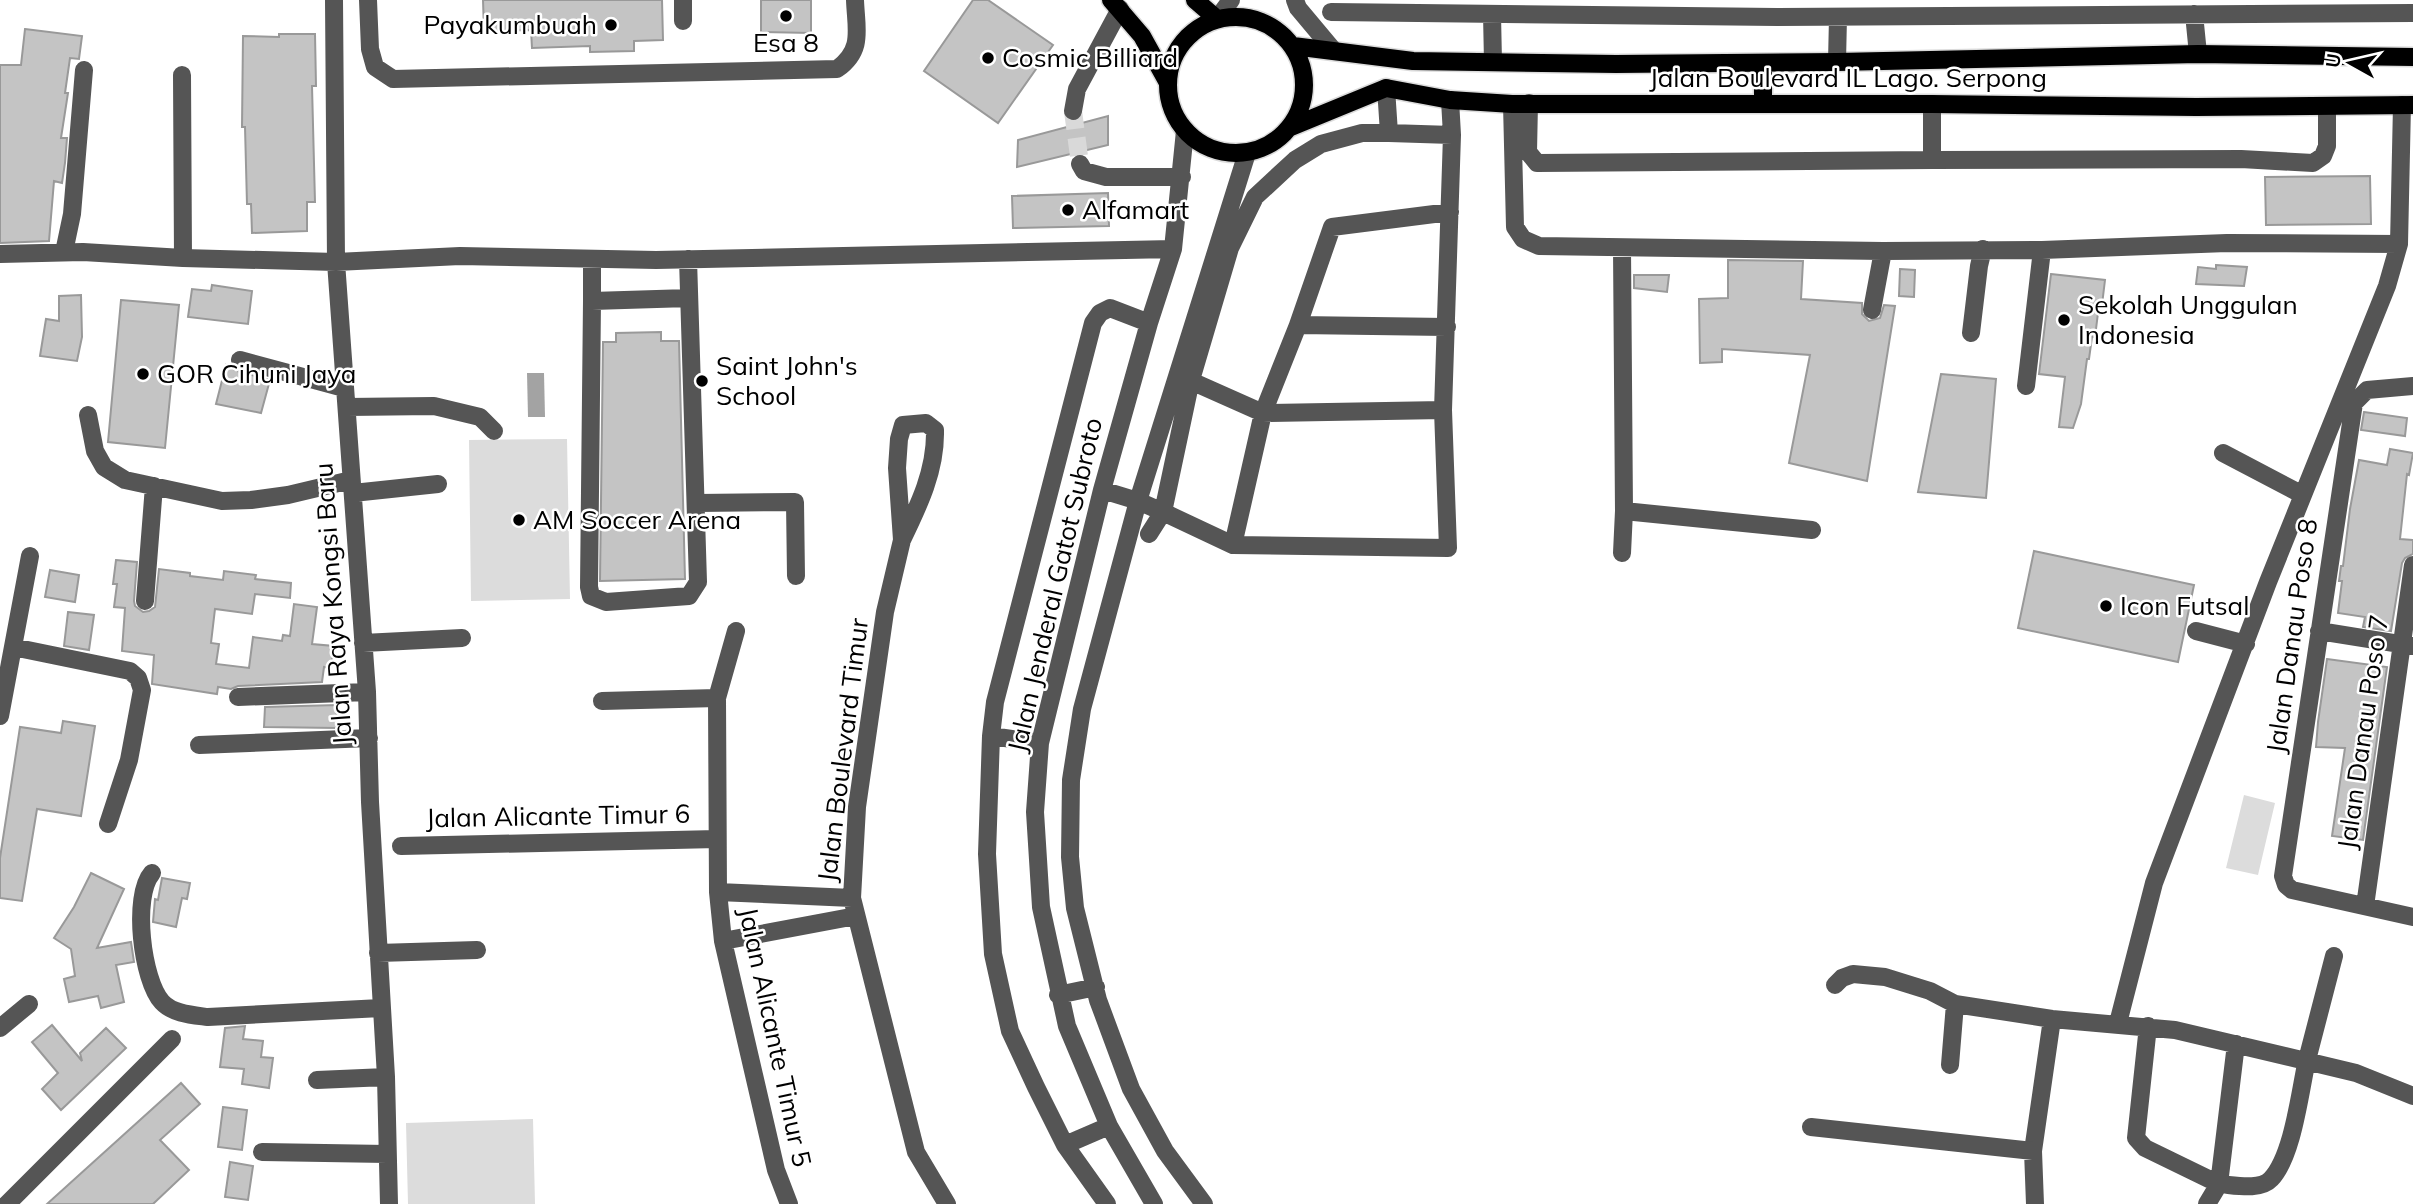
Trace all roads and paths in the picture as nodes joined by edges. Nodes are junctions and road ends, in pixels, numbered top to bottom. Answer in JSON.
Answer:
{"nodes":[{"id":1,"x":334,"y":0,"type":"edge"},
{"id":2,"x":368,"y":0,"type":"edge"},
{"id":3,"x":683,"y":0,"type":"edge"},
{"id":4,"x":855,"y":0,"type":"edge"},
{"id":5,"x":1195,"y":0,"type":"edge"},
{"id":6,"x":1231,"y":0,"type":"edge"},
{"id":7,"x":1295,"y":0,"type":"edge"},
{"id":8,"x":1115,"y":5,"type":"edge"},
{"id":9,"x":1331,"y":12,"type":"dead end"},
{"id":10,"x":1492,"y":13,"type":"junction"},
{"id":11,"x":2413,"y":13,"type":"edge"},
{"id":12,"x":2194,"y":14,"type":"junction"},
{"id":13,"x":1838,"y":17,"type":"junction"},
{"id":14,"x":1217,"y":19,"type":"junction"},
{"id":15,"x":683,"y":21,"type":"dead end"},
{"id":16,"x":1293,"y":46,"type":"junction"},
{"id":17,"x":1334,"y":51,"type":"junction"},
{"id":18,"x":2198,"y":54,"type":"junction"},
{"id":19,"x":2413,"y":57,"type":"edge"},
{"id":20,"x":1493,"y":62,"type":"junction"},
{"id":21,"x":1837,"y":62,"type":"junction"},
{"id":22,"x":1763,"y":63,"type":"junction"},
{"id":23,"x":84,"y":70,"type":"dead end"},
{"id":24,"x":182,"y":75,"type":"dead end"},
{"id":25,"x":1168,"y":83,"type":"junction"},
{"id":26,"x":1386,"y":88,"type":"junction"},
{"id":27,"x":1450,"y":100,"type":"junction"},
{"id":28,"x":1763,"y":103,"type":"junction"},
{"id":29,"x":1520,"y":104,"type":"junction"},
{"id":30,"x":1932,"y":104,"type":"junction"},
{"id":31,"x":2407,"y":105,"type":"edge"},
{"id":32,"x":2327,"y":106,"type":"junction"},
{"id":33,"x":1073,"y":111,"type":"tunnel mouth"},
{"id":34,"x":1290,"y":127,"type":"junction"},
{"id":35,"x":1185,"y":131,"type":"junction"},
{"id":36,"x":1389,"y":132,"type":"junction"},
{"id":37,"x":1452,"y":135,"type":"junction"},
{"id":38,"x":1247,"y":153,"type":"junction"},
{"id":39,"x":1932,"y":160,"type":"junction"},
{"id":40,"x":1080,"y":164,"type":"dead end"},
{"id":41,"x":1182,"y":177,"type":"junction"},
{"id":42,"x":1450,"y":212,"type":"junction"},
{"id":43,"x":2399,"y":244,"type":"junction"},
{"id":44,"x":1622,"y":248,"type":"junction"},
{"id":45,"x":1173,"y":249,"type":"junction"},
{"id":46,"x":1983,"y":249,"type":"junction"},
{"id":47,"x":2042,"y":250,"type":"junction"},
{"id":48,"x":1883,"y":251,"type":"junction"},
{"id":49,"x":64,"y":252,"type":"junction"},
{"id":50,"x":0,"y":254,"type":"edge"},
{"id":51,"x":184,"y":258,"type":"junction"},
{"id":52,"x":592,"y":259,"type":"junction"},
{"id":53,"x":688,"y":259,"type":"junction"},
{"id":54,"x":336,"y":261,"type":"junction"},
{"id":55,"x":689,"y":298,"type":"junction"},
{"id":56,"x":592,"y":301,"type":"junction"},
{"id":57,"x":1872,"y":310,"type":"dead end"},
{"id":58,"x":1149,"y":323,"type":"junction"},
{"id":59,"x":1298,"y":325,"type":"junction"},
{"id":60,"x":1447,"y":327,"type":"junction"},
{"id":61,"x":1971,"y":333,"type":"dead end"},
{"id":62,"x":240,"y":360,"type":"dead end"},
{"id":63,"x":1184,"y":378,"type":"junction"},
{"id":64,"x":2025,"y":386,"type":"dead end"},
{"id":65,"x":2413,"y":386,"type":"edge"},
{"id":66,"x":344,"y":388,"type":"junction"},
{"id":67,"x":347,"y":407,"type":"junction"},
{"id":68,"x":1443,"y":410,"type":"junction"},
{"id":69,"x":1263,"y":413,"type":"junction"},
{"id":70,"x":88,"y":415,"type":"dead end"},
{"id":71,"x":494,"y":431,"type":"dead end"},
{"id":72,"x":2223,"y":453,"type":"dead end"},
{"id":73,"x":438,"y":484,"type":"dead end"},
{"id":74,"x":154,"y":486,"type":"junction"},
{"id":75,"x":352,"y":487,"type":"junction"},
{"id":76,"x":1102,"y":490,"type":"junction"},
{"id":77,"x":2303,"y":495,"type":"junction"},
{"id":78,"x":1139,"y":501,"type":"junction"},
{"id":79,"x":697,"y":503,"type":"junction"},
{"id":80,"x":1624,"y":511,"type":"junction"},
{"id":81,"x":1163,"y":512,"type":"junction"},
{"id":82,"x":1812,"y":530,"type":"dead end"},
{"id":83,"x":1149,"y":534,"type":"dead end"},
{"id":84,"x":902,"y":540,"type":"junction"},
{"id":85,"x":1233,"y":545,"type":"junction"},
{"id":86,"x":1622,"y":553,"type":"dead end"},
{"id":87,"x":30,"y":556,"type":"dead end"},
{"id":88,"x":2413,"y":565,"type":"edge"},
{"id":89,"x":796,"y":576,"type":"dead end"},
{"id":90,"x":145,"y":601,"type":"dead end"},
{"id":91,"x":736,"y":631,"type":"dead end"},
{"id":92,"x":2196,"y":631,"type":"dead end"},
{"id":93,"x":2319,"y":631,"type":"junction"},
{"id":94,"x":462,"y":638,"type":"dead end"},
{"id":95,"x":363,"y":643,"type":"junction"},
{"id":96,"x":2246,"y":644,"type":"junction"},
{"id":97,"x":2407,"y":645,"type":"edge"},
{"id":98,"x":13,"y":647,"type":"junction"},
{"id":99,"x":367,"y":692,"type":"junction"},
{"id":100,"x":238,"y":697,"type":"dead end"},
{"id":101,"x":717,"y":698,"type":"junction"},
{"id":102,"x":602,"y":701,"type":"dead end"},
{"id":103,"x":0,"y":716,"type":"edge"},
{"id":104,"x":990,"y":736,"type":"junction"},
{"id":105,"x":369,"y":738,"type":"junction"},
{"id":106,"x":1040,"y":743,"type":"junction"},
{"id":107,"x":198,"y":745,"type":"dead end"},
{"id":108,"x":108,"y":824,"type":"dead end"},
{"id":109,"x":717,"y":839,"type":"junction"},
{"id":110,"x":401,"y":846,"type":"dead end"},
{"id":111,"x":152,"y":873,"type":"dead end"},
{"id":112,"x":718,"y":892,"type":"junction"},
{"id":113,"x":852,"y":898,"type":"junction"},
{"id":114,"x":2365,"y":906,"type":"junction"},
{"id":115,"x":856,"y":916,"type":"junction"},
{"id":116,"x":2413,"y":917,"type":"edge"},
{"id":117,"x":723,"y":941,"type":"junction"},
{"id":118,"x":477,"y":950,"type":"dead end"},
{"id":119,"x":378,"y":953,"type":"junction"},
{"id":120,"x":2334,"y":956,"type":"dead end"},
{"id":121,"x":1835,"y":985,"type":"dead end"},
{"id":122,"x":1096,"y":986,"type":"junction"},
{"id":123,"x":1058,"y":995,"type":"junction"},
{"id":124,"x":29,"y":1004,"type":"dead end"},
{"id":125,"x":1955,"y":1004,"type":"junction"},
{"id":126,"x":381,"y":1008,"type":"junction"},
{"id":127,"x":2052,"y":1018,"type":"junction"},
{"id":128,"x":2118,"y":1023,"type":"junction"},
{"id":129,"x":2148,"y":1026,"type":"junction"},
{"id":130,"x":0,"y":1028,"type":"edge"},
{"id":131,"x":172,"y":1038,"type":"dead end"},
{"id":132,"x":2236,"y":1044,"type":"junction"},
{"id":133,"x":2307,"y":1063,"type":"junction"},
{"id":134,"x":1950,"y":1065,"type":"dead end"},
{"id":135,"x":386,"y":1077,"type":"junction"},
{"id":136,"x":317,"y":1080,"type":"dead end"},
{"id":137,"x":2413,"y":1096,"type":"edge"},
{"id":138,"x":1109,"y":1126,"type":"junction"},
{"id":139,"x":1811,"y":1127,"type":"dead end"},
{"id":140,"x":1065,"y":1144,"type":"junction"},
{"id":141,"x":2033,"y":1151,"type":"junction"},
{"id":142,"x":262,"y":1152,"type":"dead end"},
{"id":143,"x":387,"y":1154,"type":"junction"},
{"id":144,"x":2219,"y":1184,"type":"junction"},
{"id":145,"x":7,"y":1204,"type":"edge"},
{"id":146,"x":388,"y":1204,"type":"edge"},
{"id":147,"x":789,"y":1204,"type":"edge"},
{"id":148,"x":947,"y":1204,"type":"edge"},
{"id":149,"x":1107,"y":1204,"type":"edge"},
{"id":150,"x":1154,"y":1204,"type":"edge"},
{"id":151,"x":1204,"y":1204,"type":"edge"},
{"id":152,"x":2035,"y":1204,"type":"edge"},
{"id":153,"x":2207,"y":1204,"type":"edge"}],
"edges":[{"from":1,"to":54,"type":"street","name":"Jalan Raya Kongsi Baru"},
{"from":2,"to":4,"type":"street"},
{"from":3,"to":15,"type":"street"},
{"from":5,"to":14,"type":"main road"},
{"from":6,"to":14,"type":"street"},
{"from":7,"to":17,"type":"street"},
{"from":8,"to":25,"type":"main road"},
{"from":8,"to":33,"type":"street"},
{"from":9,"to":10,"type":"street"},
{"from":10,"to":13,"type":"street"},
{"from":10,"to":20,"type":"street"},
{"from":11,"to":12,"type":"street"},
{"from":12,"to":13,"type":"street"},
{"from":12,"to":18,"type":"street"},
{"from":13,"to":21,"type":"street"},
{"from":14,"to":16,"type":"main road"},
{"from":14,"to":25,"type":"main road"},
{"from":16,"to":17,"type":"main road","name":"Jalan Boulevard IL Lago. Serpong"},
{"from":16,"to":34,"type":"main road"},
{"from":17,"to":20,"type":"main road","name":"Jalan Boulevard IL Lago. Serpong"},
{"from":18,"to":19,"type":"main road","name":"Jalan Boulevard IL Lago. Serpong"},
{"from":18,"to":21,"type":"main road","name":"Jalan Boulevard IL Lago. Serpong"},
{"from":20,"to":22,"type":"main road","name":"Jalan Boulevard IL Lago. Serpong"},
{"from":21,"to":22,"type":"main road","name":"Jalan Boulevard IL Lago. Serpong"},
{"from":22,"to":28,"type":"main road"},
{"from":23,"to":49,"type":"street"},
{"from":24,"to":51,"type":"street"},
{"from":25,"to":35,"type":"main road"},
{"from":26,"to":27,"type":"main road","name":"Jalan Boulevard IL Lago. Serpong"},
{"from":26,"to":34,"type":"main road"},
{"from":26,"to":36,"type":"street"},
{"from":27,"to":29,"type":"main road","name":"Jalan Boulevard IL Lago. Serpong"},
{"from":27,"to":37,"type":"street"},
{"from":28,"to":29,"type":"main road","name":"Jalan Boulevard IL Lago. Serpong"},
{"from":28,"to":30,"type":"main road","name":"Jalan Boulevard IL Lago. Serpong"},
{"from":29,"to":39,"type":"street"},
{"from":29,"to":44,"type":"street"},
{"from":30,"to":32,"type":"main road","name":"Jalan Boulevard IL Lago. Serpong"},
{"from":30,"to":39,"type":"street"},
{"from":31,"to":32,"type":"main road","name":"Jalan Boulevard IL Lago. Serpong"},
{"from":31,"to":43,"type":"street"},
{"from":32,"to":39,"type":"street"},
{"from":34,"to":38,"type":"main road"},
{"from":35,"to":38,"type":"main road"},
{"from":35,"to":41,"type":"street","name":"Jalan Jenderal Gatot Subroto"},
{"from":36,"to":37,"type":"street"},
{"from":36,"to":63,"type":"street"},
{"from":37,"to":42,"type":"street"},
{"from":38,"to":63,"type":"street","name":"Jalan Jenderal Gatot Subroto"},
{"from":40,"to":41,"type":"street"},
{"from":41,"to":45,"type":"street","name":"Jalan Jenderal Gatot Subroto"},
{"from":42,"to":59,"type":"street"},
{"from":42,"to":60,"type":"street"},
{"from":43,"to":47,"type":"street"},
{"from":43,"to":77,"type":"street"},
{"from":44,"to":48,"type":"street"},
{"from":44,"to":80,"type":"street"},
{"from":45,"to":53,"type":"street"},
{"from":45,"to":58,"type":"street","name":"Jalan Jenderal Gatot Subroto"},
{"from":46,"to":47,"type":"street"},
{"from":46,"to":48,"type":"street"},
{"from":46,"to":61,"type":"street"},
{"from":47,"to":64,"type":"street"},
{"from":48,"to":57,"type":"street"},
{"from":49,"to":50,"type":"street"},
{"from":49,"to":51,"type":"street"},
{"from":51,"to":54,"type":"street"},
{"from":52,"to":53,"type":"street"},
{"from":52,"to":54,"type":"street"},
{"from":52,"to":56,"type":"street"},
{"from":53,"to":55,"type":"street"},
{"from":54,"to":66,"type":"street","name":"Jalan Raya Kongsi Baru"},
{"from":55,"to":56,"type":"street"},
{"from":55,"to":79,"type":"street"},
{"from":56,"to":79,"type":"street"},
{"from":58,"to":76,"type":"street","name":"Jalan Jenderal Gatot Subroto"},
{"from":58,"to":104,"type":"street"},
{"from":59,"to":60,"type":"street"},
{"from":59,"to":69,"type":"street"},
{"from":60,"to":68,"type":"street"},
{"from":62,"to":66,"type":"street"},
{"from":63,"to":69,"type":"street"},
{"from":63,"to":78,"type":"street","name":"Jalan Jenderal Gatot Subroto"},
{"from":63,"to":81,"type":"street"},
{"from":65,"to":93,"type":"street","name":"Jalan Danau Poso 8"},
{"from":66,"to":67,"type":"street","name":"Jalan Raya Kongsi Baru"},
{"from":67,"to":71,"type":"street"},
{"from":67,"to":75,"type":"street","name":"Jalan Raya Kongsi Baru"},
{"from":68,"to":69,"type":"street"},
{"from":68,"to":85,"type":"street"},
{"from":69,"to":85,"type":"street"},
{"from":70,"to":74,"type":"street"},
{"from":72,"to":77,"type":"street"},
{"from":73,"to":75,"type":"street"},
{"from":74,"to":75,"type":"street"},
{"from":74,"to":90,"type":"street"},
{"from":75,"to":95,"type":"street","name":"Jalan Raya Kongsi Baru"},
{"from":76,"to":78,"type":"street"},
{"from":76,"to":106,"type":"street","name":"Jalan Jenderal Gatot Subroto"},
{"from":77,"to":96,"type":"street"},
{"from":78,"to":81,"type":"street"},
{"from":78,"to":122,"type":"street","name":"Jalan Jenderal Gatot Subroto"},
{"from":79,"to":89,"type":"street"},
{"from":80,"to":82,"type":"street"},
{"from":80,"to":86,"type":"street"},
{"from":81,"to":83,"type":"street"},
{"from":81,"to":85,"type":"street"},
{"from":84,"to":84,"type":"street","name":"Jalan Boulevard Timur"},
{"from":84,"to":113,"type":"street","name":"Jalan Boulevard Timur"},
{"from":87,"to":98,"type":"street"},
{"from":88,"to":97,"type":"street","name":"Jalan Danau Poso 7"},
{"from":91,"to":101,"type":"street","name":"Jalan Alicante Timur 5"},
{"from":92,"to":96,"type":"street"},
{"from":93,"to":97,"type":"street"},
{"from":93,"to":114,"type":"street","name":"Jalan Danau Poso 8"},
{"from":94,"to":95,"type":"street"},
{"from":95,"to":99,"type":"street","name":"Jalan Raya Kongsi Baru"},
{"from":96,"to":128,"type":"street"},
{"from":97,"to":114,"type":"street","name":"Jalan Danau Poso 7"},
{"from":98,"to":103,"type":"street"},
{"from":98,"to":108,"type":"street"},
{"from":99,"to":100,"type":"street"},
{"from":99,"to":105,"type":"street","name":"Jalan Raya Kongsi Baru"},
{"from":101,"to":102,"type":"street"},
{"from":101,"to":109,"type":"street","name":"Jalan Alicante Timur 5"},
{"from":104,"to":106,"type":"street"},
{"from":104,"to":140,"type":"street"},
{"from":105,"to":107,"type":"street"},
{"from":105,"to":119,"type":"street","name":"Jalan Raya Kongsi Baru"},
{"from":106,"to":123,"type":"street","name":"Jalan Jenderal Gatot Subroto"},
{"from":109,"to":110,"type":"street","name":"Jalan Alicante Timur 6"},
{"from":109,"to":112,"type":"street","name":"Jalan Alicante Timur 5"},
{"from":111,"to":126,"type":"street"},
{"from":112,"to":113,"type":"street"},
{"from":112,"to":117,"type":"street","name":"Jalan Alicante Timur 5"},
{"from":113,"to":115,"type":"street","name":"Jalan Boulevard Timur"},
{"from":114,"to":116,"type":"street"},
{"from":115,"to":117,"type":"street"},
{"from":115,"to":148,"type":"street","name":"Jalan Boulevard Timur"},
{"from":117,"to":147,"type":"street","name":"Jalan Alicante Timur 5"},
{"from":118,"to":119,"type":"street"},
{"from":119,"to":126,"type":"street","name":"Jalan Raya Kongsi Baru"},
{"from":120,"to":133,"type":"street"},
{"from":121,"to":125,"type":"street"},
{"from":122,"to":123,"type":"street"},
{"from":122,"to":151,"type":"street","name":"Jalan Jenderal Gatot Subroto"},
{"from":123,"to":138,"type":"street","name":"Jalan Jenderal Gatot Subroto"},
{"from":124,"to":130,"type":"street"},
{"from":125,"to":127,"type":"street"},
{"from":125,"to":134,"type":"street"},
{"from":126,"to":135,"type":"street","name":"Jalan Raya Kongsi Baru"},
{"from":127,"to":128,"type":"street"},
{"from":127,"to":141,"type":"street"},
{"from":128,"to":129,"type":"street"},
{"from":129,"to":132,"type":"street"},
{"from":129,"to":144,"type":"street"},
{"from":131,"to":145,"type":"street"},
{"from":132,"to":133,"type":"street"},
{"from":132,"to":144,"type":"street"},
{"from":133,"to":137,"type":"street"},
{"from":133,"to":144,"type":"street"},
{"from":135,"to":136,"type":"street"},
{"from":135,"to":143,"type":"street","name":"Jalan Raya Kongsi Baru"},
{"from":138,"to":140,"type":"street"},
{"from":138,"to":150,"type":"street","name":"Jalan Jenderal Gatot Subroto"},
{"from":139,"to":141,"type":"street"},
{"from":140,"to":149,"type":"street"},
{"from":141,"to":152,"type":"street"},
{"from":142,"to":143,"type":"street"},
{"from":143,"to":146,"type":"street","name":"Jalan Raya Kongsi Baru"},
{"from":144,"to":153,"type":"street"}]}
